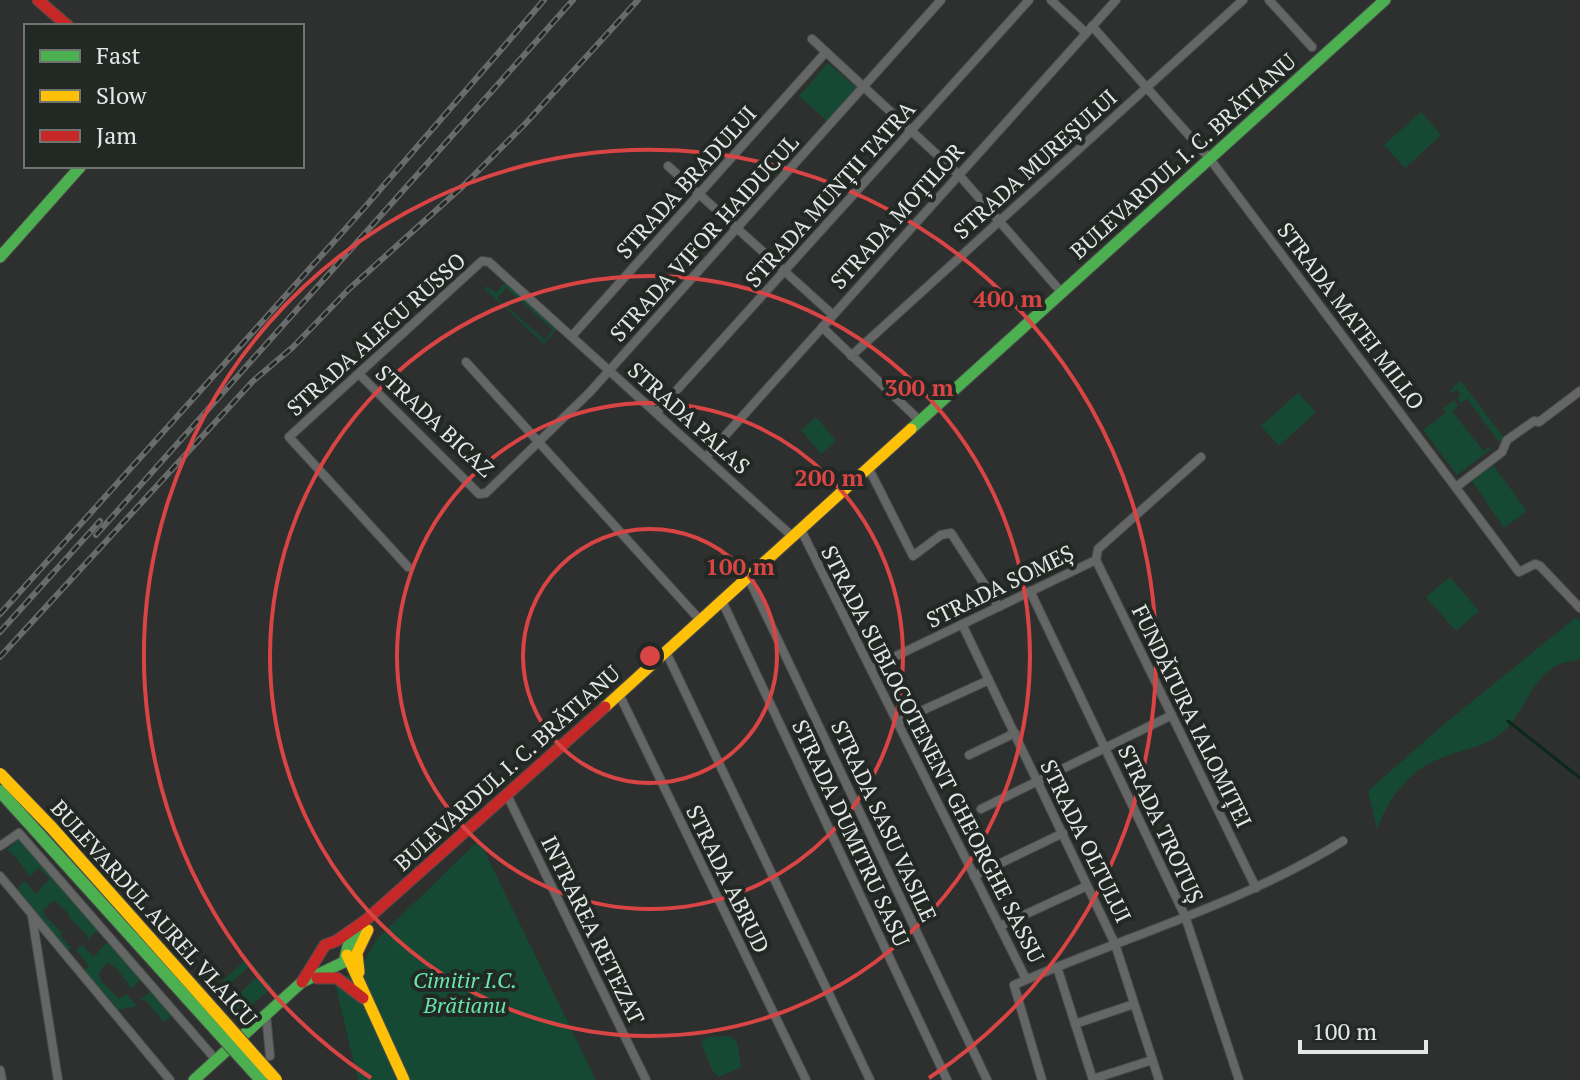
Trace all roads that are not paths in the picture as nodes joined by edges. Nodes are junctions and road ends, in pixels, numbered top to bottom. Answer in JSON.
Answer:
{"nodes":[{"id":1,"x":38,"y":0,"type":"edge"},
{"id":2,"x":941,"y":0,"type":"edge"},
{"id":3,"x":1029,"y":0,"type":"edge"},
{"id":4,"x":1051,"y":0,"type":"edge"},
{"id":5,"x":1116,"y":0,"type":"edge"},
{"id":6,"x":1243,"y":0,"type":"edge"},
{"id":7,"x":1269,"y":0,"type":"edge"},
{"id":8,"x":1385,"y":0,"type":"edge"},
{"id":9,"x":66,"y":24,"type":"edge"},
{"id":10,"x":1089,"y":30,"type":"junction"},
{"id":11,"x":812,"y":39,"type":"dead end"},
{"id":12,"x":1312,"y":47,"type":"dead end"},
{"id":13,"x":826,"y":52,"type":"junction"},
{"id":14,"x":864,"y":87,"type":"junction"},
{"id":15,"x":1147,"y":87,"type":"junction"},
{"id":16,"x":911,"y":130,"type":"junction"},
{"id":17,"x":1210,"y":159,"type":"junction"},
{"id":18,"x":668,"y":166,"type":"dead end"},
{"id":19,"x":79,"y":168,"type":"edge"},
{"id":20,"x":959,"y":175,"type":"junction"},
{"id":21,"x":699,"y":194,"type":"junction"},
{"id":22,"x":1000,"y":221,"type":"junction"},
{"id":23,"x":737,"y":228,"type":"junction"},
{"id":24,"x":0,"y":257,"type":"edge"},
{"id":25,"x":489,"y":262,"type":"joint"},
{"id":26,"x":785,"y":271,"type":"junction"},
{"id":27,"x":1062,"y":293,"type":"junction"},
{"id":28,"x":833,"y":315,"type":"junction"},
{"id":29,"x":822,"y":327,"type":"junction"},
{"id":30,"x":572,"y":336,"type":"junction"},
{"id":31,"x":851,"y":356,"type":"junction"},
{"id":32,"x":466,"y":362,"type":"dead end"},
{"id":33,"x":610,"y":370,"type":"junction"},
{"id":34,"x":359,"y":374,"type":"junction"},
{"id":35,"x":1580,"y":391,"type":"edge"},
{"id":36,"x":657,"y":412,"type":"junction"},
{"id":37,"x":920,"y":421,"type":"junction"},
{"id":38,"x":540,"y":442,"type":"junction"},
{"id":39,"x":706,"y":457,"type":"junction"},
{"id":40,"x":1201,"y":457,"type":"dead end"},
{"id":41,"x":869,"y":469,"type":"junction"},
{"id":42,"x":1456,"y":487,"type":"junction"},
{"id":43,"x":486,"y":493,"type":"joint"},
{"id":44,"x":797,"y":533,"type":"junction"},
{"id":45,"x":1096,"y":560,"type":"junction"},
{"id":46,"x":408,"y":567,"type":"dead end"},
{"id":47,"x":748,"y":577,"type":"junction"},
{"id":48,"x":1030,"y":591,"type":"junction"},
{"id":49,"x":722,"y":601,"type":"junction"},
{"id":50,"x":999,"y":607,"type":"junction"},
{"id":51,"x":1580,"y":608,"type":"edge"},
{"id":52,"x":700,"y":620,"type":"junction"},
{"id":53,"x":962,"y":624,"type":"junction"},
{"id":54,"x":666,"y":652,"type":"junction"},
{"id":55,"x":871,"y":668,"type":"junction"},
{"id":56,"x":989,"y":680,"type":"junction"},
{"id":57,"x":619,"y":694,"type":"junction"},
{"id":58,"x":1172,"y":715,"type":"junction"},
{"id":59,"x":897,"y":722,"type":"junction"},
{"id":60,"x":1015,"y":733,"type":"junction"},
{"id":61,"x":1105,"y":748,"type":"junction"},
{"id":62,"x":969,"y":755,"type":"dead end"},
{"id":63,"x":0,"y":774,"type":"edge"},
{"id":64,"x":1038,"y":781,"type":"junction"},
{"id":65,"x":0,"y":791,"type":"edge"},
{"id":66,"x":507,"y":795,"type":"junction"},
{"id":67,"x":981,"y":809,"type":"dead end"},
{"id":68,"x":1063,"y":833,"type":"junction"},
{"id":69,"x":1343,"y":841,"type":"dead end"},
{"id":70,"x":0,"y":846,"type":"edge"},
{"id":71,"x":0,"y":876,"type":"edge"},
{"id":72,"x":974,"y":876,"type":"junction"},
{"id":73,"x":1087,"y":886,"type":"junction"},
{"id":74,"x":403,"y":888,"type":"junction"},
{"id":75,"x":1256,"y":888,"type":"junction"},
{"id":76,"x":32,"y":915,"type":"junction"},
{"id":77,"x":1185,"y":916,"type":"junction"},
{"id":78,"x":366,"y":920,"type":"junction"},
{"id":79,"x":1000,"y":926,"type":"junction"},
{"id":80,"x":336,"y":941,"type":"junction"},
{"id":81,"x":1115,"y":944,"type":"junction"},
{"id":82,"x":322,"y":952,"type":"junction"},
{"id":83,"x":347,"y":953,"type":"junction"},
{"id":84,"x":332,"y":966,"type":"junction"},
{"id":85,"x":1057,"y":967,"type":"junction"},
{"id":86,"x":1026,"y":979,"type":"junction"},
{"id":87,"x":302,"y":982,"type":"junction"},
{"id":88,"x":289,"y":993,"type":"junction"},
{"id":89,"x":1134,"y":1004,"type":"junction"},
{"id":90,"x":370,"y":1006,"type":"junction"},
{"id":91,"x":266,"y":1014,"type":"junction"},
{"id":92,"x":1075,"y":1024,"type":"junction"},
{"id":93,"x":270,"y":1056,"type":"dead end"},
{"id":94,"x":216,"y":1060,"type":"junction"},
{"id":95,"x":1152,"y":1060,"type":"junction"},
{"id":96,"x":0,"y":1070,"type":"edge"},
{"id":97,"x":2,"y":1080,"type":"edge"},
{"id":98,"x":58,"y":1080,"type":"edge"},
{"id":99,"x":170,"y":1080,"type":"edge"},
{"id":100,"x":194,"y":1080,"type":"edge"},
{"id":101,"x":261,"y":1080,"type":"edge"},
{"id":102,"x":276,"y":1080,"type":"edge"},
{"id":103,"x":404,"y":1080,"type":"edge"},
{"id":104,"x":646,"y":1080,"type":"edge"},
{"id":105,"x":806,"y":1080,"type":"edge"},
{"id":106,"x":870,"y":1080,"type":"edge"},
{"id":107,"x":947,"y":1080,"type":"edge"},
{"id":108,"x":987,"y":1080,"type":"edge"},
{"id":109,"x":1042,"y":1080,"type":"edge"},
{"id":110,"x":1093,"y":1080,"type":"edge"},
{"id":111,"x":1159,"y":1080,"type":"edge"},
{"id":112,"x":1239,"y":1080,"type":"edge"}],
"edges":[{"from":1,"to":9,"type":"main road"},
{"from":2,"to":14,"type":"street","name":"STRADA VIFOR HAIDUCUL"},
{"from":3,"to":16,"type":"street","name":"STRADA MUNȚII TATRA"},
{"from":4,"to":10,"type":"street","name":"STRADA MATEI MILLO"},
{"from":5,"to":10,"type":"street","name":"STRADA MOȚILOR"},
{"from":6,"to":15,"type":"street","name":"STRADA MUREȘULUI"},
{"from":7,"to":12,"type":"street"},
{"from":8,"to":17,"type":"main road","name":"BULEVARDUL I. C. BRĂTIANU"},
{"from":10,"to":15,"type":"street","name":"STRADA MATEI MILLO"},
{"from":10,"to":20,"type":"street","name":"STRADA MOȚILOR"},
{"from":11,"to":13,"type":"street"},
{"from":13,"to":14,"type":"street"},
{"from":13,"to":21,"type":"street","name":"STRADA BRADULUI"},
{"from":14,"to":16,"type":"street"},
{"from":14,"to":23,"type":"street","name":"STRADA VIFOR HAIDUCUL"},
{"from":15,"to":17,"type":"street","name":"STRADA MATEI MILLO"},
{"from":15,"to":22,"type":"street","name":"STRADA MUREȘULUI"},
{"from":16,"to":20,"type":"street"},
{"from":16,"to":26,"type":"street","name":"STRADA MUNȚII TATRA"},
{"from":17,"to":27,"type":"main road","name":"BULEVARDUL I. C. BRĂTIANU"},
{"from":17,"to":42,"type":"street","name":"STRADA MATEI MILLO"},
{"from":18,"to":21,"type":"street"},
{"from":19,"to":24,"type":"main road"},
{"from":20,"to":22,"type":"street"},
{"from":20,"to":28,"type":"street","name":"STRADA MOȚILOR"},
{"from":21,"to":23,"type":"street"},
{"from":21,"to":30,"type":"street","name":"STRADA BRADULUI"},
{"from":22,"to":27,"type":"street"},
{"from":22,"to":31,"type":"street","name":"STRADA MUREȘULUI"},
{"from":23,"to":26,"type":"street"},
{"from":23,"to":33,"type":"street","name":"STRADA VIFOR HAIDUCUL"},
{"from":25,"to":30,"type":"street","name":"STRADA PALAS"},
{"from":25,"to":34,"type":"street","name":"STRADA ALECU RUSSO"},
{"from":26,"to":28,"type":"street"},
{"from":26,"to":36,"type":"street","name":"STRADA MUNȚII TATRA"},
{"from":27,"to":37,"type":"main road","name":"BULEVARDUL I. C. BRĂTIANU"},
{"from":28,"to":29,"type":"street","name":"STRADA MOȚILOR"},
{"from":29,"to":31,"type":"street"},
{"from":29,"to":39,"type":"street","name":"STRADA MOȚILOR"},
{"from":30,"to":33,"type":"street","name":"STRADA PALAS"},
{"from":31,"to":37,"type":"street"},
{"from":32,"to":38,"type":"street"},
{"from":33,"to":36,"type":"street","name":"STRADA PALAS"},
{"from":33,"to":38,"type":"street","name":"STRADA VIFOR HAIDUCUL"},
{"from":34,"to":43,"type":"street","name":"STRADA BICAZ"},
{"from":34,"to":46,"type":"street","name":"STRADA ALECU RUSSO"},
{"from":35,"to":42,"type":"street"},
{"from":36,"to":39,"type":"street","name":"STRADA PALAS"},
{"from":37,"to":41,"type":"main road","name":"BULEVARDUL I. C. BRĂTIANU"},
{"from":38,"to":43,"type":"street","name":"STRADA VIFOR HAIDUCUL"},
{"from":38,"to":52,"type":"street"},
{"from":39,"to":44,"type":"street","name":"STRADA PALAS"},
{"from":40,"to":45,"type":"street","name":"STRADA SOMEȘ"},
{"from":41,"to":44,"type":"main road","name":"BULEVARDUL I. C. BRĂTIANU"},
{"from":41,"to":50,"type":"street"},
{"from":42,"to":51,"type":"street","name":"STRADA MATEI MILLO"},
{"from":44,"to":47,"type":"main road","name":"BULEVARDUL I. C. BRĂTIANU"},
{"from":44,"to":55,"type":"street","name":"STRADA SUBLOCOTENENT GHEORGHE SASSU"},
{"from":45,"to":48,"type":"street","name":"STRADA SOMEȘ"},
{"from":45,"to":58,"type":"street","name":"FUNDĂTURA IALOMIȚEI"},
{"from":47,"to":49,"type":"main road","name":"BULEVARDUL I. C. BRĂTIANU"},
{"from":47,"to":108,"type":"street","name":"STRADA SASU VASILE"},
{"from":48,"to":50,"type":"street","name":"STRADA SOMEȘ"},
{"from":48,"to":61,"type":"street","name":"STRADA TROTUȘ"},
{"from":49,"to":52,"type":"main road","name":"BULEVARDUL I. C. BRĂTIANU"},
{"from":49,"to":107,"type":"street","name":"STRADA DUMITRU SASU"},
{"from":50,"to":53,"type":"street","name":"STRADA SOMEȘ"},
{"from":52,"to":54,"type":"main road","name":"BULEVARDUL I. C. BRĂTIANU"},
{"from":53,"to":55,"type":"street","name":"STRADA SOMEȘ"},
{"from":53,"to":56,"type":"street","name":"STRADA OLTULUI"},
{"from":54,"to":57,"type":"main road","name":"BULEVARDUL I. C. BRĂTIANU"},
{"from":54,"to":106,"type":"street"},
{"from":55,"to":59,"type":"street","name":"STRADA SUBLOCOTENENT GHEORGHE SASSU"},
{"from":56,"to":59,"type":"street"},
{"from":56,"to":60,"type":"street","name":"STRADA OLTULUI"},
{"from":57,"to":66,"type":"main road","name":"BULEVARDUL I. C. BRĂTIANU"},
{"from":57,"to":105,"type":"street","name":"STRADA ABRUD"},
{"from":58,"to":61,"type":"street"},
{"from":58,"to":75,"type":"street","name":"FUNDĂTURA IALOMIȚEI"},
{"from":59,"to":72,"type":"street","name":"STRADA SUBLOCOTENENT GHEORGHE SASSU"},
{"from":60,"to":62,"type":"street"},
{"from":60,"to":64,"type":"street","name":"STRADA OLTULUI"},
{"from":61,"to":64,"type":"street"},
{"from":61,"to":77,"type":"street","name":"STRADA TROTUȘ"},
{"from":63,"to":102,"type":"main road","name":"BULEVARDUL AUREL VLAICU","bridge":true},
{"from":64,"to":67,"type":"street"},
{"from":64,"to":68,"type":"street","name":"STRADA OLTULUI"},
{"from":65,"to":101,"type":"main road","name":"BULEVARDUL AUREL VLAICU","bridge":true},
{"from":66,"to":74,"type":"main road","name":"BULEVARDUL I. C. BRĂTIANU"},
{"from":66,"to":104,"type":"street","name":"INTRAREA RETEZAT"},
{"from":68,"to":72,"type":"street"},
{"from":68,"to":73,"type":"street","name":"STRADA OLTULUI"},
{"from":69,"to":75,"type":"street"},
{"from":70,"to":94,"type":"street"},
{"from":71,"to":76,"type":"street"},
{"from":72,"to":79,"type":"street","name":"STRADA SUBLOCOTENENT GHEORGHE SASSU"},
{"from":73,"to":79,"type":"street"},
{"from":73,"to":81,"type":"street","name":"STRADA OLTULUI"},
{"from":74,"to":78,"type":"main road","name":"BULEVARDUL I. C. BRĂTIANU"},
{"from":74,"to":90,"type":"main road"},
{"from":75,"to":77,"type":"street"},
{"from":76,"to":98,"type":"street"},
{"from":76,"to":99,"type":"street"},
{"from":77,"to":81,"type":"street"},
{"from":77,"to":112,"type":"street","name":"STRADA TROTUȘ"},
{"from":78,"to":80,"type":"main road","name":"BULEVARDUL I. C. BRĂTIANU"},
{"from":78,"to":83,"type":"main road","name":"BULEVARDUL I. C. BRĂTIANU"},
{"from":79,"to":86,"type":"street","name":"STRADA SUBLOCOTENENT GHEORGHE SASSU"},
{"from":80,"to":82,"type":"main road"},
{"from":80,"to":83,"type":"main road"},
{"from":81,"to":85,"type":"street"},
{"from":81,"to":89,"type":"street","name":"STRADA OLTULUI"},
{"from":82,"to":84,"type":"main road"},
{"from":82,"to":87,"type":"main road"},
{"from":83,"to":84,"type":"main road"},
{"from":83,"to":90,"type":"main road"},
{"from":84,"to":87,"type":"main road"},
{"from":84,"to":90,"type":"main road"},
{"from":85,"to":86,"type":"street"},
{"from":85,"to":92,"type":"street"},
{"from":86,"to":109,"type":"street","name":"STRADA SUBLOCOTENENT GHEORGHE SASSU"},
{"from":87,"to":88,"type":"main road"},
{"from":88,"to":90,"type":"main road"},
{"from":88,"to":91,"type":"main road"},
{"from":89,"to":92,"type":"street"},
{"from":89,"to":95,"type":"street","name":"STRADA OLTULUI"},
{"from":90,"to":103,"type":"main road"},
{"from":91,"to":93,"type":"street"},
{"from":91,"to":94,"type":"main road"},
{"from":92,"to":110,"type":"street"},
{"from":94,"to":100,"type":"main road"},
{"from":95,"to":110,"type":"street"},
{"from":95,"to":111,"type":"street","name":"STRADA OLTULUI"},
{"from":96,"to":97,"type":"street"}]}
